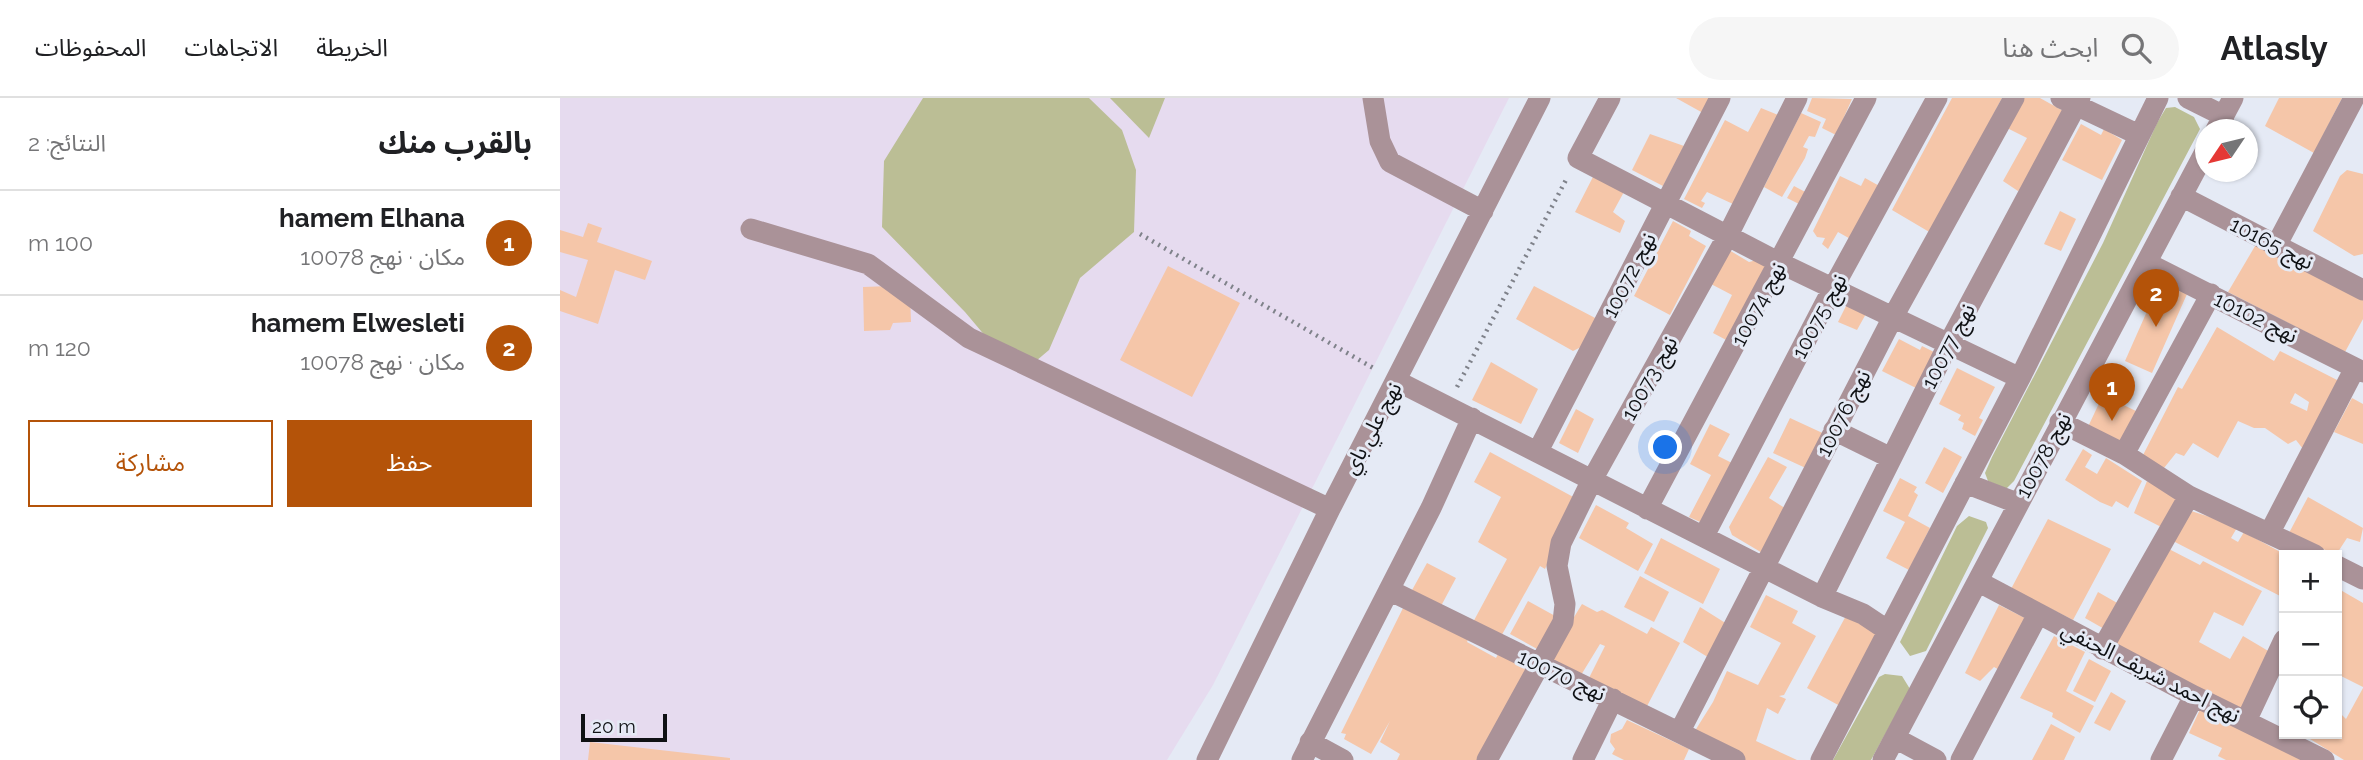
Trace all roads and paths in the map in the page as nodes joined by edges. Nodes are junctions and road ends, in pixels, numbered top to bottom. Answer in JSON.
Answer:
{"nodes":[{"id":1,"x":1373,"y":98,"type":"edge"},
{"id":2,"x":1540,"y":98,"type":"edge"},
{"id":3,"x":1610,"y":98,"type":"edge"},
{"id":4,"x":1720,"y":98,"type":"edge"},
{"id":5,"x":1797,"y":98,"type":"edge"},
{"id":6,"x":1866,"y":98,"type":"edge"},
{"id":7,"x":1937,"y":98,"type":"edge"},
{"id":8,"x":2014,"y":98,"type":"edge"},
{"id":9,"x":2158,"y":98,"type":"edge"},
{"id":10,"x":2188,"y":98,"type":"edge"},
{"id":11,"x":2354,"y":98,"type":"edge"},
{"id":12,"x":2073,"y":101,"type":"edge"},
{"id":13,"x":2224,"y":115,"type":"edge"},
{"id":14,"x":2138,"y":135,"type":"junction"},
{"id":15,"x":1578,"y":158,"type":"junction"},
{"id":16,"x":2195,"y":170,"type":"edge"},
{"id":17,"x":2181,"y":196,"type":"junction"},
{"id":18,"x":1666,"y":204,"type":"junction"},
{"id":19,"x":1483,"y":211,"type":"junction"},
{"id":20,"x":751,"y":229,"type":"dead end"},
{"id":21,"x":1140,"y":234,"type":"dead end"},
{"id":22,"x":1728,"y":235,"type":"junction"},
{"id":23,"x":2276,"y":246,"type":"junction"},
{"id":24,"x":1780,"y":263,"type":"junction"},
{"id":25,"x":2147,"y":263,"type":"junction"},
{"id":26,"x":1833,"y":288,"type":"junction"},
{"id":27,"x":2363,"y":290,"type":"edge"},
{"id":28,"x":2211,"y":295,"type":"junction"},
{"id":29,"x":1893,"y":317,"type":"junction"},
{"id":30,"x":1949,"y":343,"type":"junction"},
{"id":31,"x":2359,"y":370,"type":"edge"},
{"id":32,"x":2020,"y":378,"type":"junction"},
{"id":33,"x":1397,"y":382,"type":"junction"},
{"id":34,"x":1446,"y":406,"type":"junction"},
{"id":35,"x":1472,"y":418,"type":"junction"},
{"id":36,"x":2060,"y":422,"type":"junction"},
{"id":37,"x":1834,"y":430,"type":"junction"},
{"id":38,"x":1538,"y":451,"type":"junction"},
{"id":39,"x":2124,"y":454,"type":"junction"},
{"id":40,"x":1891,"y":458,"type":"junction"},
{"id":41,"x":1592,"y":480,"type":"junction"},
{"id":42,"x":1965,"y":483,"type":"junction"},
{"id":43,"x":2189,"y":496,"type":"junction"},
{"id":44,"x":2017,"y":503,"type":"junction"},
{"id":45,"x":1331,"y":509,"type":"junction"},
{"id":46,"x":1647,"y":509,"type":"junction"},
{"id":47,"x":2270,"y":532,"type":"junction"},
{"id":48,"x":1704,"y":536,"type":"junction"},
{"id":49,"x":2305,"y":550,"type":"edge"},
{"id":50,"x":1764,"y":566,"type":"junction"},
{"id":51,"x":2342,"y":568,"type":"edge"},
{"id":52,"x":2363,"y":579,"type":"edge"},
{"id":53,"x":1979,"y":582,"type":"junction"},
{"id":54,"x":1389,"y":590,"type":"junction"},
{"id":55,"x":1822,"y":597,"type":"junction"},
{"id":56,"x":2038,"y":614,"type":"junction"},
{"id":57,"x":1887,"y":630,"type":"junction"},
{"id":58,"x":2102,"y":649,"type":"junction"},
{"id":59,"x":2279,"y":651,"type":"edge"},
{"id":60,"x":1536,"y":665,"type":"junction"},
{"id":61,"x":2194,"y":696,"type":"junction"},
{"id":62,"x":1613,"y":699,"type":"junction"},
{"id":63,"x":2246,"y":721,"type":"junction"},
{"id":64,"x":1680,"y":731,"type":"junction"},
{"id":65,"x":1895,"y":738,"type":"junction"},
{"id":66,"x":1306,"y":751,"type":"edge"},
{"id":67,"x":1207,"y":760,"type":"edge"},
{"id":68,"x":1343,"y":760,"type":"edge"},
{"id":69,"x":1487,"y":760,"type":"edge"},
{"id":70,"x":1583,"y":760,"type":"edge"},
{"id":71,"x":1735,"y":760,"type":"edge"},
{"id":72,"x":1821,"y":760,"type":"edge"},
{"id":73,"x":1883,"y":760,"type":"edge"},
{"id":74,"x":1936,"y":760,"type":"edge"},
{"id":75,"x":1961,"y":760,"type":"edge"},
{"id":76,"x":2161,"y":760,"type":"edge"},
{"id":77,"x":2324,"y":760,"type":"edge"}],
"edges":[{"from":1,"to":19,"type":"street"},
{"from":2,"to":19,"type":"street","name":"نهج علي باي"},
{"from":3,"to":15,"type":"street"},
{"from":4,"to":18,"type":"street","name":"نهج 10072"},
{"from":5,"to":22,"type":"street","name":"نهج 10073"},
{"from":6,"to":24,"type":"street","name":"نهج 10074"},
{"from":7,"to":26,"type":"street","name":"نهج 10075"},
{"from":8,"to":29,"type":"street","name":"نهج 10076"},
{"from":9,"to":14,"type":"street"},
{"from":10,"to":13,"type":"street"},
{"from":11,"to":23,"type":"street"},
{"from":12,"to":14,"type":"street"},
{"from":12,"to":30,"type":"street","name":"نهج 10077"},
{"from":14,"to":32,"type":"street"},
{"from":15,"to":18,"type":"street"},
{"from":15,"to":34,"type":"path"},
{"from":16,"to":17,"type":"street","name":"نهج 10078"},
{"from":17,"to":23,"type":"street","name":"نهج 10165"},
{"from":17,"to":25,"type":"street","name":"نهج 10078"},
{"from":18,"to":22,"type":"street"},
{"from":18,"to":38,"type":"street","name":"نهج 10072"},
{"from":19,"to":33,"type":"street","name":"نهج علي باي"},
{"from":20,"to":45,"type":"street"},
{"from":21,"to":33,"type":"path"},
{"from":22,"to":24,"type":"street"},
{"from":22,"to":41,"type":"street","name":"نهج 10073"},
{"from":23,"to":27,"type":"street","name":"نهج 10165"},
{"from":24,"to":26,"type":"street"},
{"from":24,"to":46,"type":"street","name":"نهج 10074"},
{"from":25,"to":28,"type":"street","name":"نهج 10102"},
{"from":25,"to":36,"type":"street","name":"نهج 10078"},
{"from":26,"to":29,"type":"street"},
{"from":26,"to":48,"type":"street","name":"نهج 10075"},
{"from":28,"to":31,"type":"street","name":"نهج 10102"},
{"from":28,"to":39,"type":"street"},
{"from":29,"to":30,"type":"street"},
{"from":29,"to":37,"type":"street","name":"نهج 10076"},
{"from":30,"to":32,"type":"street"},
{"from":30,"to":40,"type":"street","name":"نهج 10077"},
{"from":31,"to":47,"type":"street"},
{"from":32,"to":42,"type":"street"},
{"from":33,"to":34,"type":"street"},
{"from":33,"to":45,"type":"street","name":"نهج علي باي"},
{"from":34,"to":35,"type":"street"},
{"from":35,"to":38,"type":"street"},
{"from":35,"to":54,"type":"street"},
{"from":36,"to":39,"type":"street"},
{"from":36,"to":44,"type":"street","name":"نهج 10078"},
{"from":37,"to":40,"type":"street"},
{"from":37,"to":50,"type":"street","name":"نهج 10076"},
{"from":38,"to":41,"type":"street"},
{"from":39,"to":43,"type":"street"},
{"from":40,"to":55,"type":"street","name":"نهج 10077"},
{"from":41,"to":46,"type":"street"},
{"from":41,"to":60,"type":"street","name":"نهج 10073"},
{"from":42,"to":44,"type":"street"},
{"from":42,"to":57,"type":"street"},
{"from":43,"to":47,"type":"street"},
{"from":43,"to":58,"type":"street"},
{"from":44,"to":53,"type":"street","name":"نهج 10078"},
{"from":45,"to":67,"type":"street","name":"نهج علي باي"},
{"from":46,"to":48,"type":"street"},
{"from":47,"to":49,"type":"street"},
{"from":48,"to":50,"type":"street"},
{"from":50,"to":55,"type":"street"},
{"from":50,"to":64,"type":"street","name":"نهج 10076"},
{"from":51,"to":52,"type":"street"},
{"from":53,"to":56,"type":"street","name":"نهج احمد شريف الحنفي"},
{"from":53,"to":65,"type":"street","name":"نهج 10078"},
{"from":54,"to":60,"type":"street","name":"نهج 10070"},
{"from":54,"to":66,"type":"street"},
{"from":55,"to":57,"type":"street"},
{"from":56,"to":58,"type":"street","name":"نهج احمد شريف الحنفي"},
{"from":56,"to":75,"type":"street"},
{"from":57,"to":72,"type":"street"},
{"from":58,"to":61,"type":"street","name":"نهج احمد شريف الحنفي"},
{"from":59,"to":63,"type":"street"},
{"from":60,"to":62,"type":"street","name":"نهج 10070"},
{"from":60,"to":69,"type":"street","name":"نهج 10073"},
{"from":61,"to":63,"type":"street","name":"نهج احمد شريف الحنفي"},
{"from":61,"to":76,"type":"street"},
{"from":62,"to":64,"type":"street","name":"نهج 10070"},
{"from":62,"to":70,"type":"street"},
{"from":63,"to":77,"type":"street","name":"نهج احمد شريف الحنفي"},
{"from":64,"to":71,"type":"street","name":"نهج 10070"},
{"from":65,"to":73,"type":"street","name":"نهج 10078"},
{"from":65,"to":74,"type":"street"},
{"from":66,"to":68,"type":"street"}]}
